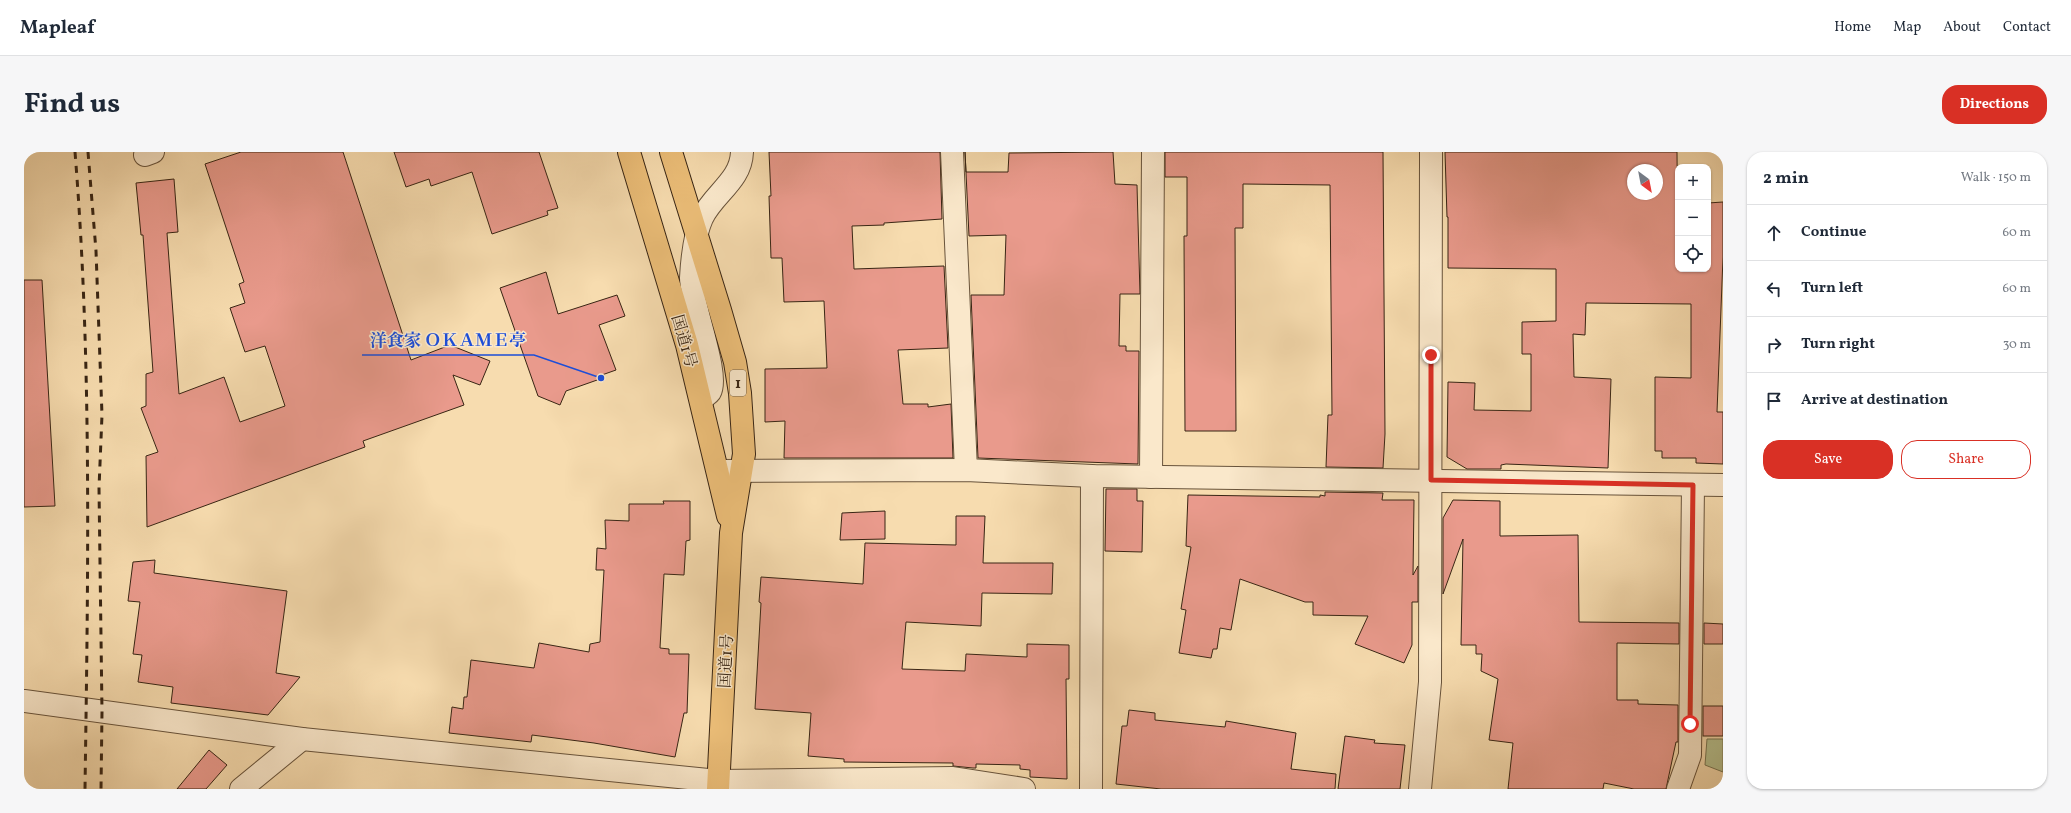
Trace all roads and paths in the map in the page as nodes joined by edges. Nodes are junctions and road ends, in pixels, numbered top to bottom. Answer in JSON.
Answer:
{"nodes":[{"id":1,"x":629,"y":152,"type":"edge"},
{"id":2,"x":671,"y":152,"type":"edge"},
{"id":3,"x":742,"y":152,"type":"edge"},
{"id":4,"x":952,"y":152,"type":"edge"},
{"id":5,"x":1153,"y":152,"type":"edge"},
{"id":6,"x":1431,"y":152,"type":"edge"},
{"id":7,"x":696,"y":237,"type":"junction"},
{"id":8,"x":701,"y":400,"type":"junction"},
{"id":9,"x":741,"y":470,"type":"junction"},
{"id":10,"x":966,"y":470,"type":"junction"},
{"id":11,"x":719,"y":472,"type":"junction"},
{"id":12,"x":1092,"y":476,"type":"junction"},
{"id":13,"x":1151,"y":476,"type":"junction"},
{"id":14,"x":1431,"y":480,"type":"junction"},
{"id":15,"x":1693,"y":485,"type":"junction"},
{"id":16,"x":1723,"y":485,"type":"edge"},
{"id":17,"x":731,"y":533,"type":"junction"},
{"id":18,"x":24,"y":701,"type":"edge"},
{"id":19,"x":302,"y":739,"type":"junction"},
{"id":20,"x":718,"y":785,"type":"edge"},
{"id":21,"x":241,"y":789,"type":"edge"},
{"id":22,"x":1024,"y":789,"type":"edge"},
{"id":23,"x":1091,"y":789,"type":"edge"},
{"id":24,"x":1420,"y":789,"type":"edge"},
{"id":25,"x":1678,"y":789,"type":"edge"}],
"edges":[{"from":1,"to":8,"type":"highway","name":"国道1号","number":"1"},
{"from":2,"to":7,"type":"highway","name":"国道1号","number":"1"},
{"from":3,"to":7,"type":"street"},
{"from":4,"to":10,"type":"street"},
{"from":5,"to":13,"type":"street"},
{"from":6,"to":14,"type":"street"},
{"from":7,"to":8,"type":"street"},
{"from":7,"to":9,"type":"highway","name":"国道1号","number":"1"},
{"from":8,"to":11,"type":"highway","name":"国道1号","number":"1"},
{"from":9,"to":10,"type":"street"},
{"from":9,"to":11,"type":"street"},
{"from":9,"to":17,"type":"highway","name":"国道1号","number":"1"},
{"from":10,"to":12,"type":"street"},
{"from":11,"to":17,"type":"highway","name":"国道1号","number":"1"},
{"from":12,"to":13,"type":"street"},
{"from":12,"to":23,"type":"street"},
{"from":13,"to":14,"type":"street"},
{"from":14,"to":15,"type":"street"},
{"from":14,"to":24,"type":"street"},
{"from":15,"to":16,"type":"street"},
{"from":15,"to":25,"type":"street"},
{"from":17,"to":20,"type":"highway","name":"国道1号","number":"1"},
{"from":18,"to":19,"type":"street"},
{"from":19,"to":20,"type":"street"},
{"from":19,"to":21,"type":"street"},
{"from":20,"to":22,"type":"street"}]}
